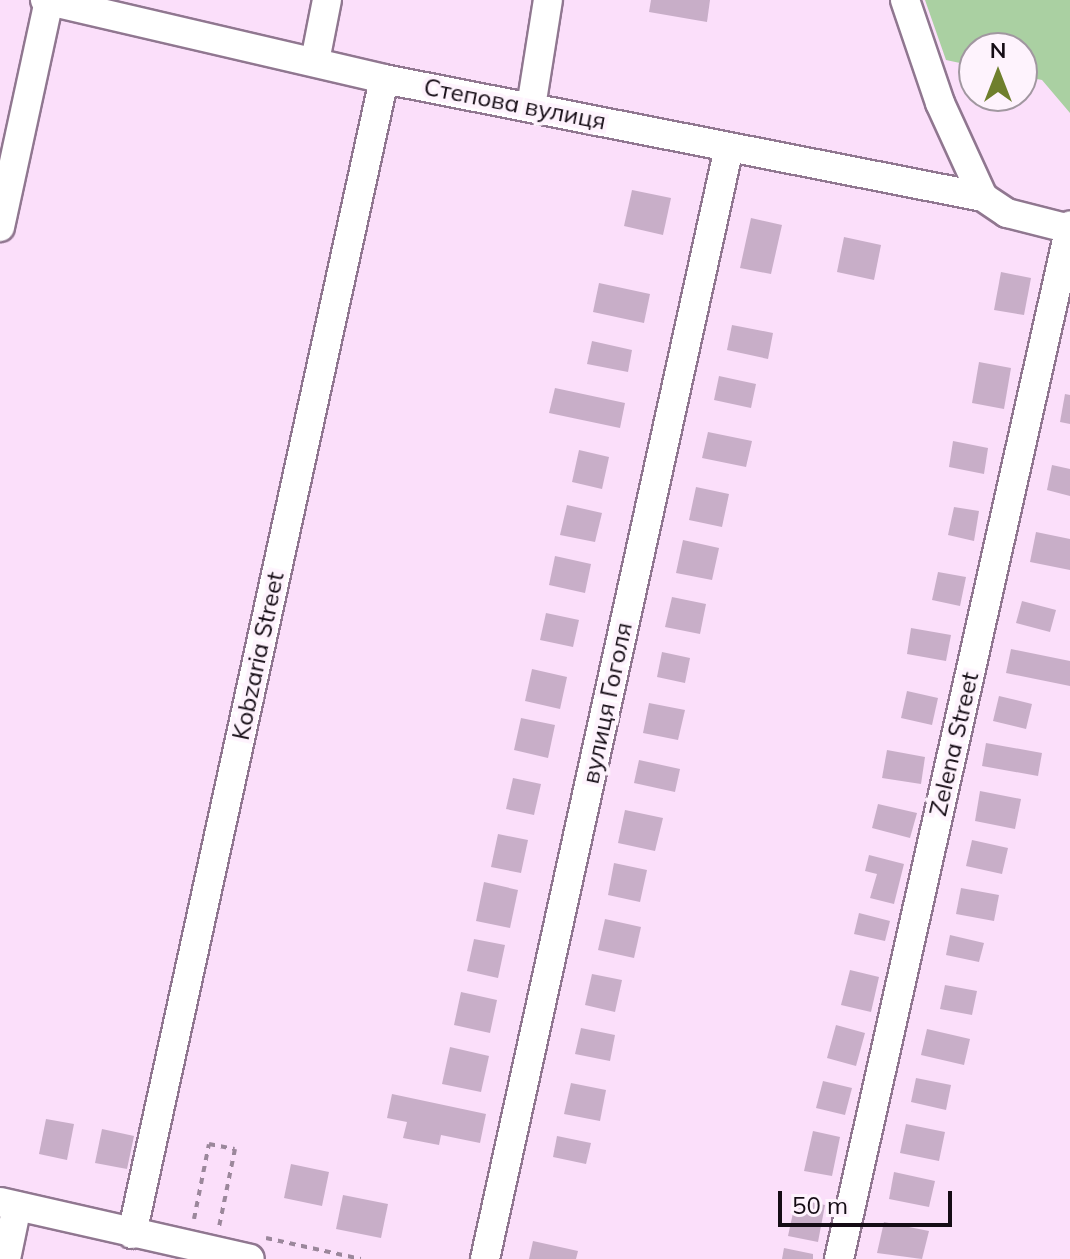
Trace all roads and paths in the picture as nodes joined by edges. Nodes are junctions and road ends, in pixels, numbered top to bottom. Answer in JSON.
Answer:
{"nodes":[{"id":1,"x":47,"y":0,"type":"edge"},
{"id":2,"x":327,"y":0,"type":"edge"},
{"id":3,"x":548,"y":0,"type":"edge"},
{"id":4,"x":905,"y":0,"type":"edge"},
{"id":5,"x":315,"y":61,"type":"junction"},
{"id":6,"x":384,"y":79,"type":"junction"},
{"id":7,"x":531,"y":107,"type":"junction"},
{"id":8,"x":729,"y":147,"type":"junction"},
{"id":9,"x":983,"y":197,"type":"junction"},
{"id":10,"x":0,"y":227,"type":"edge"},
{"id":11,"x":1070,"y":228,"type":"edge"},
{"id":12,"x":8,"y":1204,"type":"edge"},
{"id":13,"x":193,"y":1222,"type":"dead end"},
{"id":14,"x":219,"y":1227,"type":"dead end"},
{"id":15,"x":132,"y":1234,"type":"junction"},
{"id":16,"x":6,"y":1259,"type":"edge"},
{"id":17,"x":250,"y":1259,"type":"edge"},
{"id":18,"x":485,"y":1259,"type":"edge"},
{"id":19,"x":839,"y":1259,"type":"edge"}],
"edges":[{"from":1,"to":5,"type":"street","name":"Степова вулиця"},
{"from":1,"to":10,"type":"street"},
{"from":2,"to":5,"type":"street"},
{"from":3,"to":7,"type":"street"},
{"from":4,"to":9,"type":"street"},
{"from":5,"to":6,"type":"street","name":"Степова вулиця"},
{"from":6,"to":7,"type":"street","name":"Степова вулиця"},
{"from":6,"to":15,"type":"street","name":"Kobzaria Street"},
{"from":7,"to":8,"type":"street","name":"Степова вулиця"},
{"from":8,"to":9,"type":"street","name":"Степова вулиця"},
{"from":8,"to":18,"type":"street","name":"вулиця Гоголя"},
{"from":9,"to":11,"type":"street","name":"Степова вулиця"},
{"from":11,"to":19,"type":"street","name":"Zelena Street"},
{"from":12,"to":15,"type":"street"},
{"from":12,"to":16,"type":"street"},
{"from":13,"to":14,"type":"path"},
{"from":15,"to":17,"type":"street"}]}
